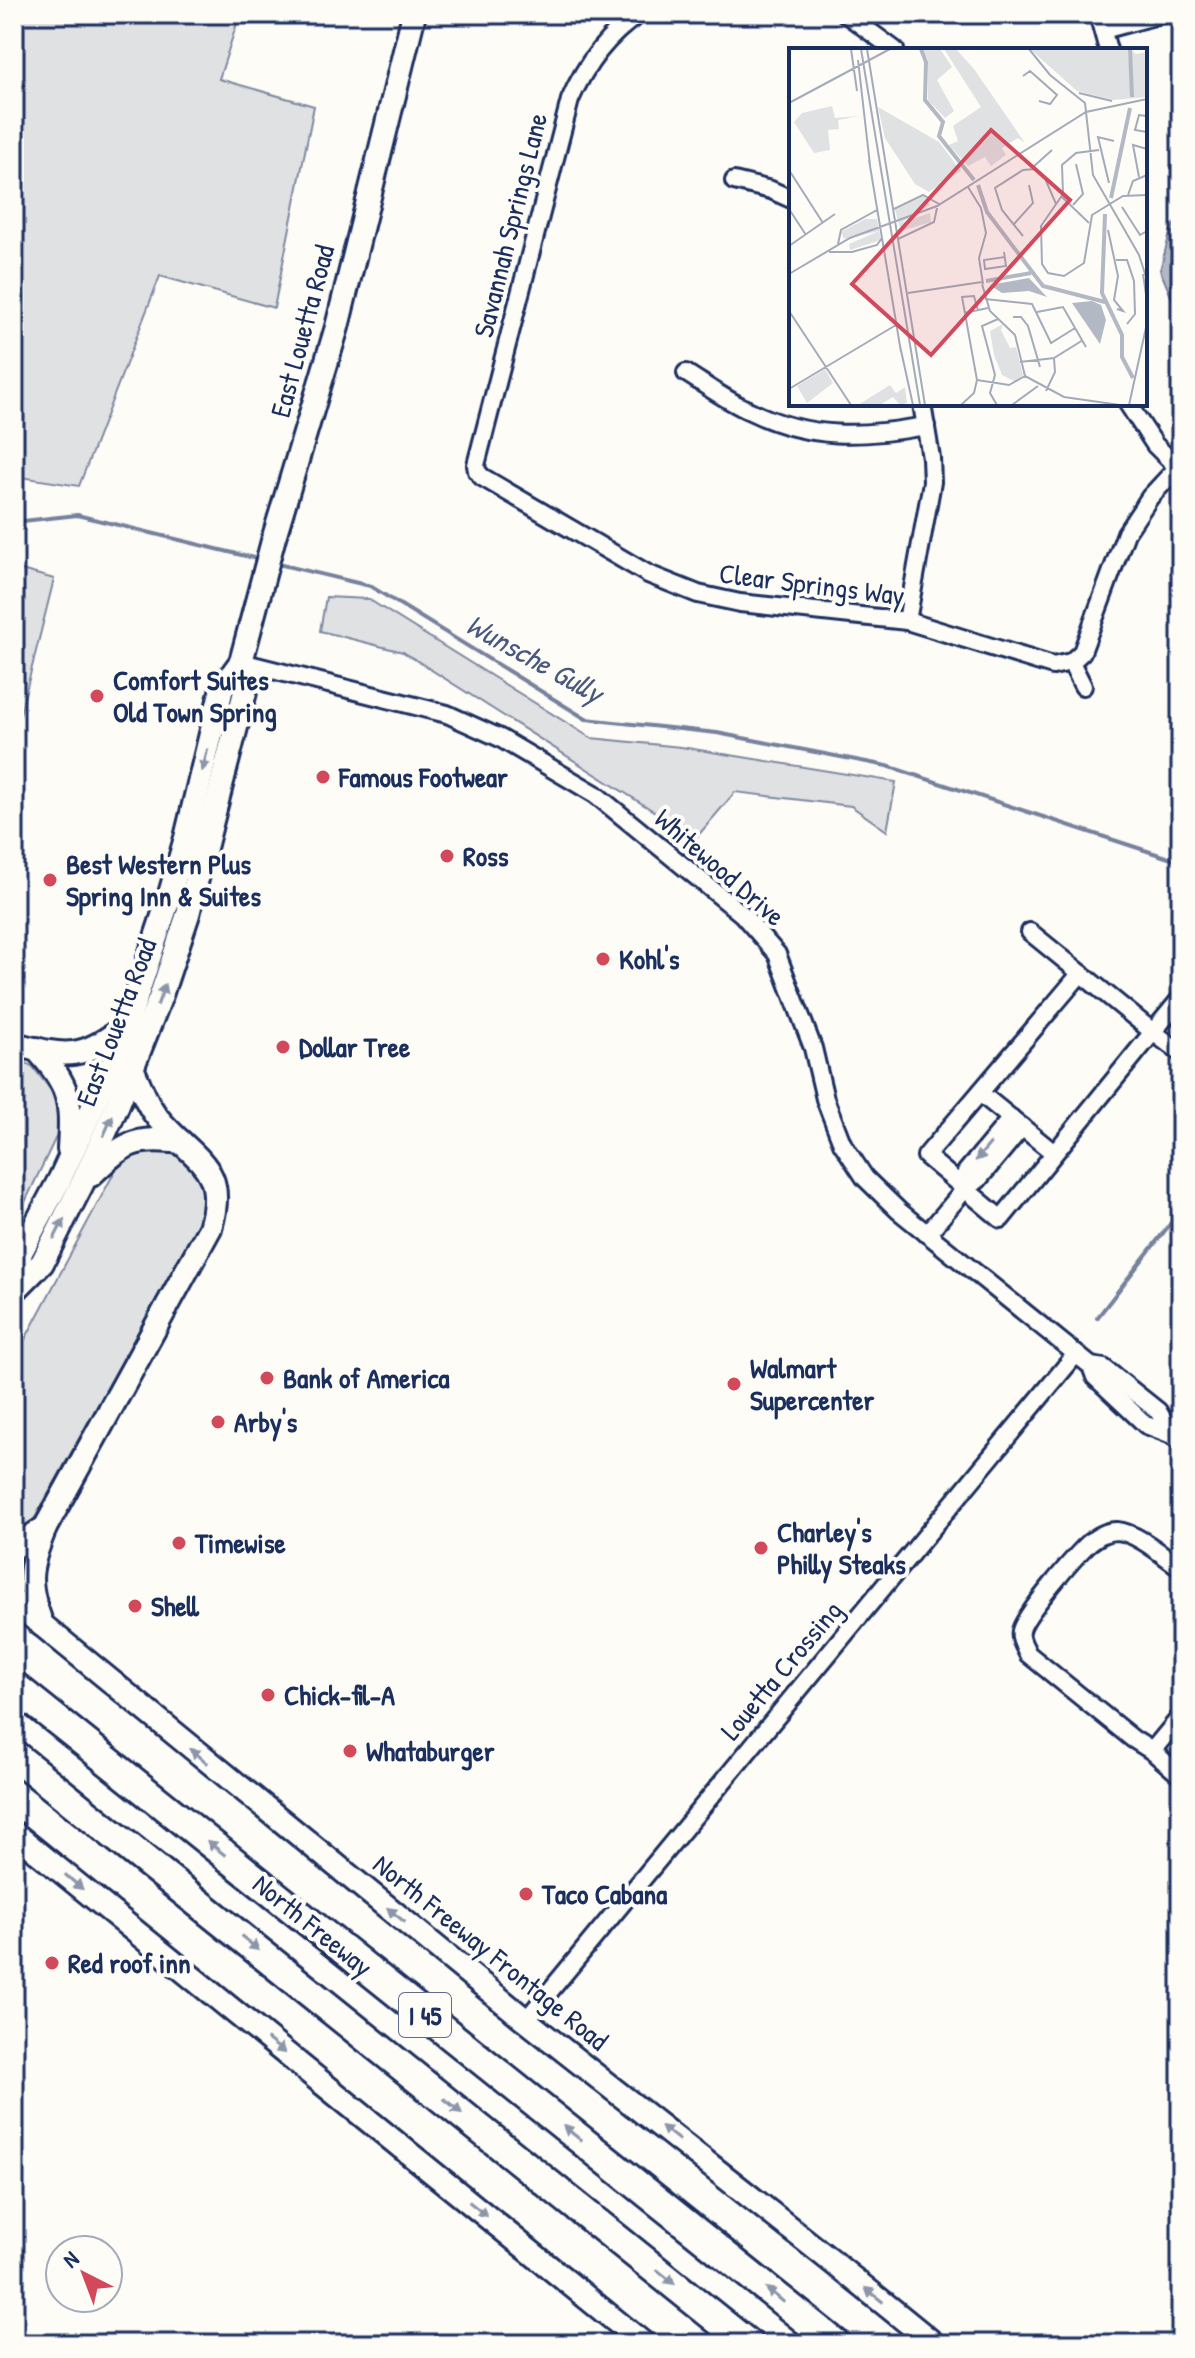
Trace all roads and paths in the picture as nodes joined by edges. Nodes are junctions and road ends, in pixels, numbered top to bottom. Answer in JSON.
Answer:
{"nodes":[{"id":1,"x":414,"y":14,"type":"edge"},
{"id":2,"x":846,"y":14,"type":"edge"},
{"id":3,"x":1162,"y":14,"type":"edge"},
{"id":4,"x":631,"y":16,"type":"edge"},
{"id":5,"x":1100,"y":22,"type":"edge"},
{"id":6,"x":892,"y":48,"type":"edge"},
{"id":7,"x":1107,"y":48,"type":"edge"},
{"id":8,"x":734,"y":181,"type":"dead end"},
{"id":9,"x":789,"y":198,"type":"edge"},
{"id":10,"x":686,"y":373,"type":"dead end"},
{"id":11,"x":922,"y":406,"type":"edge"},
{"id":12,"x":1129,"y":406,"type":"edge"},
{"id":13,"x":926,"y":426,"type":"junction"},
{"id":14,"x":1179,"y":470,"type":"edge"},
{"id":15,"x":477,"y":471,"type":"joint"},
{"id":16,"x":907,"y":621,"type":"junction"},
{"id":17,"x":241,"y":662,"type":"junction"},
{"id":18,"x":1071,"y":662,"type":"junction"},
{"id":19,"x":1083,"y":686,"type":"dead end"},
{"id":20,"x":162,"y":919,"type":"junction"},
{"id":21,"x":1030,"y":932,"type":"dead end"},
{"id":22,"x":176,"y":951,"type":"junction"},
{"id":23,"x":1081,"y":973,"type":"junction"},
{"id":24,"x":1181,"y":998,"type":"edge"},
{"id":25,"x":127,"y":1025,"type":"junction"},
{"id":26,"x":1153,"y":1032,"type":"junction"},
{"id":27,"x":25,"y":1046,"type":"edge"},
{"id":28,"x":1181,"y":1053,"type":"edge"},
{"id":29,"x":132,"y":1068,"type":"junction"},
{"id":30,"x":984,"y":1097,"type":"junction"},
{"id":31,"x":1016,"y":1123,"type":"junction"},
{"id":32,"x":181,"y":1142,"type":"junction"},
{"id":33,"x":1054,"y":1153,"type":"junction"},
{"id":34,"x":68,"y":1163,"type":"junction"},
{"id":35,"x":82,"y":1184,"type":"junction"},
{"id":36,"x":965,"y":1189,"type":"junction"},
{"id":37,"x":927,"y":1234,"type":"junction"},
{"id":38,"x":14,"y":1288,"type":"edge"},
{"id":39,"x":1076,"y":1354,"type":"junction"},
{"id":40,"x":1176,"y":1438,"type":"edge"},
{"id":41,"x":45,"y":1528,"type":"junction"},
{"id":42,"x":14,"y":1547,"type":"edge"},
{"id":43,"x":1181,"y":1568,"type":"edge"},
{"id":44,"x":14,"y":1602,"type":"edge"},
{"id":45,"x":43,"y":1626,"type":"junction"},
{"id":46,"x":14,"y":1686,"type":"edge"},
{"id":47,"x":1181,"y":1716,"type":"edge"},
{"id":48,"x":1152,"y":1751,"type":"junction"},
{"id":49,"x":14,"y":1755,"type":"edge"},
{"id":50,"x":1181,"y":1776,"type":"edge"},
{"id":51,"x":14,"y":1833,"type":"edge"},
{"id":52,"x":526,"y":2020,"type":"junction"},
{"id":53,"x":644,"y":2344,"type":"edge"},
{"id":54,"x":748,"y":2344,"type":"edge"},
{"id":55,"x":836,"y":2344,"type":"edge"},
{"id":56,"x":934,"y":2344,"type":"edge"}],
"edges":[{"from":1,"to":17,"type":"main road","name":"East Louetta Road"},
{"from":2,"to":6,"type":"street"},
{"from":3,"to":5,"type":"street"},
{"from":4,"to":15,"type":"street","name":"Savannah Springs Lane"},
{"from":5,"to":7,"type":"street"},
{"from":8,"to":9,"type":"street"},
{"from":10,"to":13,"type":"street"},
{"from":11,"to":13,"type":"street"},
{"from":12,"to":14,"type":"street"},
{"from":13,"to":16,"type":"street"},
{"from":14,"to":18,"type":"street"},
{"from":15,"to":16,"type":"street","name":"Clear Springs Way"},
{"from":16,"to":18,"type":"street","name":"Clear Springs Way"},
{"from":17,"to":20,"type":"main road","name":"East Louetta Road","one_way":true},
{"from":17,"to":22,"type":"main road","name":"East Louetta Road"},
{"from":17,"to":37,"type":"street","name":"Whitewood Drive"},
{"from":18,"to":19,"type":"street"},
{"from":20,"to":22,"type":"main road"},
{"from":20,"to":25,"type":"main road","name":"East Louetta Road"},
{"from":21,"to":23,"type":"street"},
{"from":29,"to":22,"type":"main road","name":"East Louetta Road","one_way":true},
{"from":23,"to":26,"type":"street"},
{"from":23,"to":30,"type":"street"},
{"from":24,"to":26,"type":"street"},
{"from":25,"to":27,"type":"main road"},
{"from":25,"to":34,"type":"main road","name":"East Louetta Road"},
{"from":26,"to":28,"type":"street"},
{"from":26,"to":33,"type":"street"},
{"from":27,"to":34,"type":"main road"},
{"from":29,"to":32,"type":"main road"},
{"from":35,"to":29,"type":"main road","name":"East Louetta Road","one_way":true},
{"from":30,"to":31,"type":"street"},
{"from":30,"to":36,"type":"street"},
{"from":31,"to":33,"type":"street"},
{"from":31,"to":36,"type":"street"},
{"from":32,"to":35,"type":"main road"},
{"from":32,"to":41,"type":"main road"},
{"from":33,"to":36,"type":"street"},
{"from":34,"to":38,"type":"main road","name":"East Louetta Road"},
{"from":38,"to":35,"type":"main road","name":"East Louetta Road","one_way":true},
{"from":36,"to":37,"type":"street"},
{"from":37,"to":39,"type":"street","name":"Whitewood Drive"},
{"from":39,"to":40,"type":"street","name":"Whitewood Drive"},
{"from":39,"to":52,"type":"street","name":"Louetta Crossing"},
{"from":41,"to":42,"type":"main road"},
{"from":41,"to":45,"type":"main road"},
{"from":43,"to":48,"type":"street"},
{"from":44,"to":45,"type":"main road","name":"North Freeway Frontage Road"},
{"from":52,"to":45,"type":"main road","name":"North Freeway Frontage Road","one_way":true},
{"from":55,"to":46,"type":"highway","name":"North Freeway","number":"I 45","one_way":true},
{"from":47,"to":48,"type":"street"},
{"from":48,"to":50,"type":"street"},
{"from":49,"to":54,"type":"highway","name":"North Freeway","number":"I 45","one_way":true},
{"from":51,"to":53,"type":"main road","one_way":true},
{"from":56,"to":52,"type":"main road","name":"North Freeway Frontage Road","one_way":true}]}
